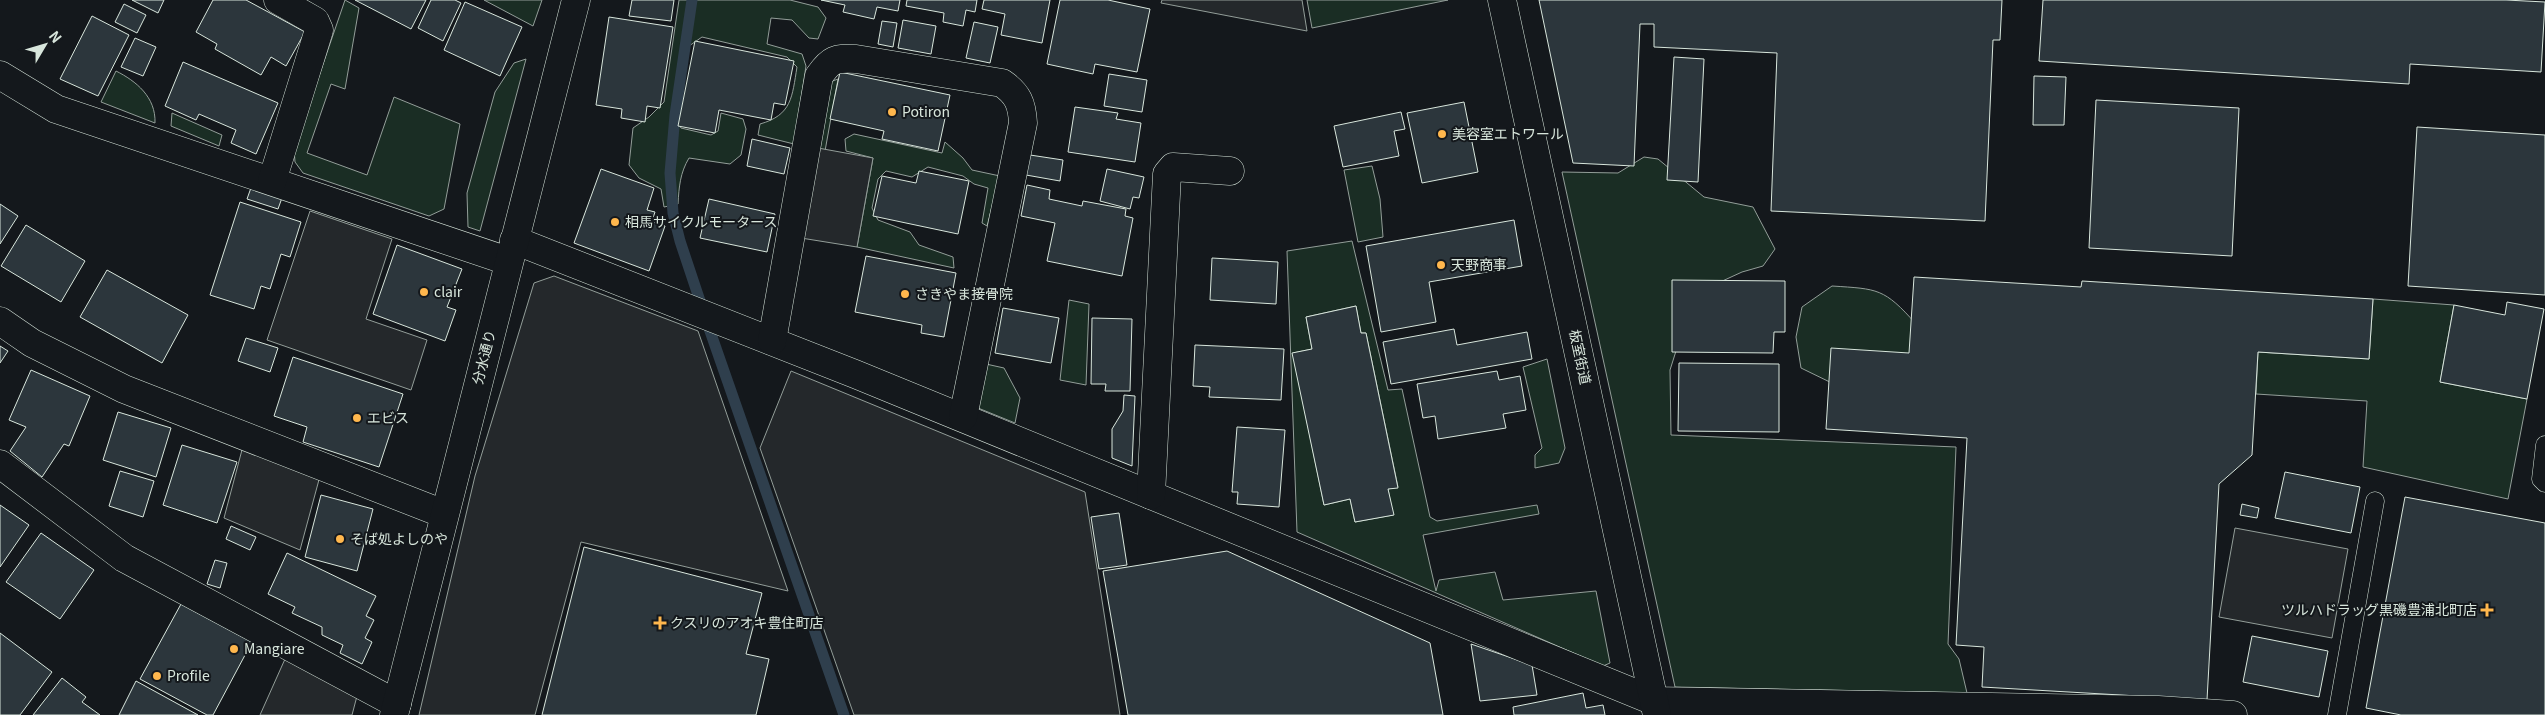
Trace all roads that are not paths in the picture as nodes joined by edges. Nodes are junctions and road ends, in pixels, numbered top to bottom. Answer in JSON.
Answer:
{"nodes":[{"id":1,"x":278,"y":0,"type":"edge"},
{"id":2,"x":576,"y":0,"type":"edge"},
{"id":3,"x":1502,"y":0,"type":"edge"},
{"id":4,"x":0,"y":74,"type":"edge"},
{"id":5,"x":1230,"y":171,"type":"dead end"},
{"id":6,"x":272,"y":181,"type":"junction"},
{"id":7,"x":511,"y":251,"type":"junction"},
{"id":8,"x":0,"y":321,"type":"edge"},
{"id":9,"x":772,"y":341,"type":"junction"},
{"id":10,"x":963,"y":417,"type":"junction"},
{"id":11,"x":2545,"y":445,"type":"edge"},
{"id":12,"x":0,"y":464,"type":"edge"},
{"id":13,"x":2545,"y":483,"type":"edge"},
{"id":14,"x":1151,"y":495,"type":"junction"},
{"id":15,"x":2376,"y":501,"type":"dead end"},
{"id":16,"x":444,"y":514,"type":"junction"},
{"id":17,"x":1656,"y":708,"type":"edge"},
{"id":18,"x":396,"y":709,"type":"edge"},
{"id":19,"x":2233,"y":715,"type":"edge"},
{"id":20,"x":2338,"y":715,"type":"edge"}],
"edges":[{"from":1,"to":6,"type":"street"},
{"from":2,"to":7,"type":"street","name":"分水通り"},
{"from":3,"to":17,"type":"street","name":"板室街道"},
{"from":4,"to":6,"type":"street"},
{"from":5,"to":14,"type":"street"},
{"from":6,"to":7,"type":"street"},
{"from":7,"to":9,"type":"street"},
{"from":7,"to":16,"type":"street","name":"分水通り"},
{"from":8,"to":16,"type":"street"},
{"from":9,"to":10,"type":"street"},
{"from":9,"to":10,"type":"street"},
{"from":10,"to":14,"type":"street"},
{"from":11,"to":13,"type":"lane"},
{"from":12,"to":18,"type":"street"},
{"from":14,"to":17,"type":"street"},
{"from":15,"to":20,"type":"lane"},
{"from":16,"to":18,"type":"street","name":"分水通り"},
{"from":17,"to":19,"type":"street"}]}
